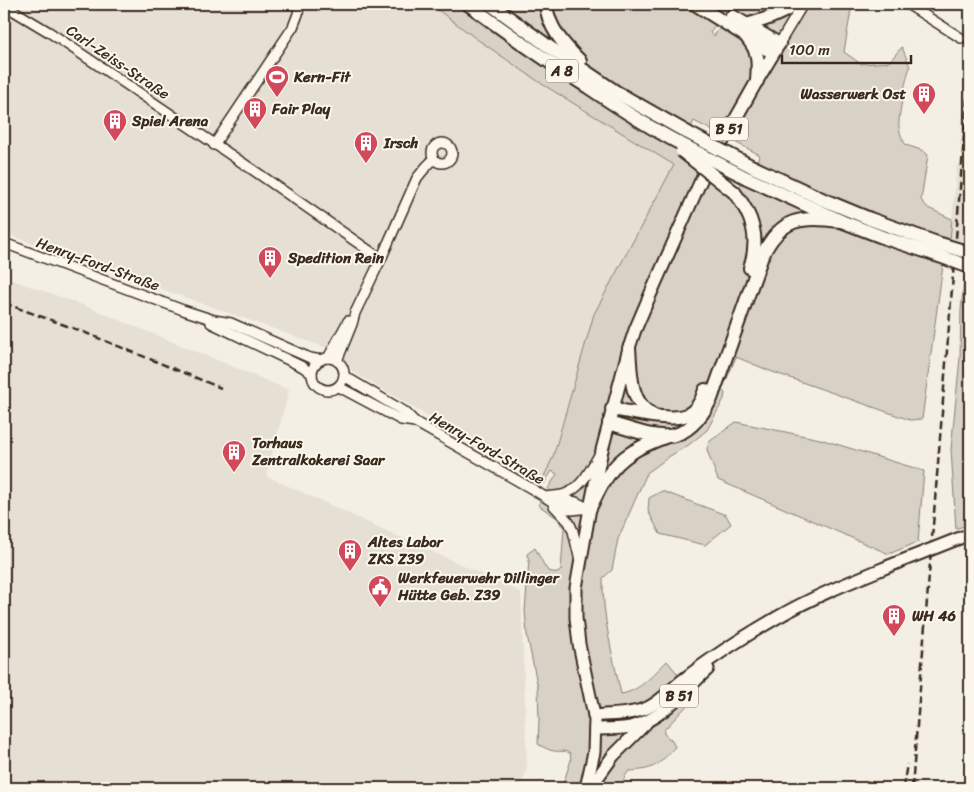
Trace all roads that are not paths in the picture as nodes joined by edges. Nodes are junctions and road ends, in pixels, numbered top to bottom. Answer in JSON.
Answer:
{"nodes":[{"id":1,"x":300,"y":4,"type":"edge"},
{"id":2,"x":468,"y":4,"type":"edge"},
{"id":3,"x":490,"y":4,"type":"edge"},
{"id":4,"x":546,"y":4,"type":"edge"},
{"id":5,"x":695,"y":4,"type":"edge"},
{"id":6,"x":712,"y":4,"type":"edge"},
{"id":7,"x":796,"y":4,"type":"edge"},
{"id":8,"x":803,"y":4,"type":"edge"},
{"id":9,"x":907,"y":4,"type":"edge"},
{"id":10,"x":4,"y":6,"type":"edge"},
{"id":11,"x":744,"y":28,"type":"junction"},
{"id":12,"x":960,"y":38,"type":"dead end"},
{"id":13,"x":776,"y":48,"type":"junction"},
{"id":14,"x":757,"y":81,"type":"junction"},
{"id":15,"x":616,"y":92,"type":"junction"},
{"id":16,"x":684,"y":143,"type":"junction"},
{"id":17,"x":214,"y":145,"type":"junction"},
{"id":18,"x":434,"y":159,"type":"dead end"},
{"id":19,"x":750,"y":172,"type":"junction"},
{"id":20,"x":841,"y":221,"type":"junction"},
{"id":21,"x":4,"y":243,"type":"edge"},
{"id":22,"x":935,"y":248,"type":"junction"},
{"id":23,"x":970,"y":253,"type":"edge"},
{"id":24,"x":380,"y":259,"type":"junction"},
{"id":25,"x":970,"y":266,"type":"edge"},
{"id":26,"x":183,"y":310,"type":"junction"},
{"id":27,"x":629,"y":348,"type":"junction"},
{"id":28,"x":329,"y":359,"type":"junction"},
{"id":29,"x":312,"y":374,"type":"junction"},
{"id":30,"x":344,"y":376,"type":"junction"},
{"id":31,"x":339,"y":386,"type":"junction"},
{"id":32,"x":612,"y":409,"type":"junction"},
{"id":33,"x":653,"y":416,"type":"junction"},
{"id":34,"x":416,"y":422,"type":"junction"},
{"id":35,"x":609,"y":423,"type":"junction"},
{"id":36,"x":666,"y":437,"type":"junction"},
{"id":37,"x":602,"y":450,"type":"junction"},
{"id":38,"x":546,"y":497,"type":"junction"},
{"id":39,"x":590,"y":508,"type":"junction"},
{"id":40,"x":968,"y":535,"type":"edge"},
{"id":41,"x":580,"y":562,"type":"junction"},
{"id":42,"x":750,"y":634,"type":"junction"},
{"id":43,"x":594,"y":716,"type":"junction"},
{"id":44,"x":647,"y":722,"type":"junction"},
{"id":45,"x":595,"y":728,"type":"junction"},
{"id":46,"x":586,"y":788,"type":"edge"},
{"id":47,"x":590,"y":788,"type":"edge"}],
"edges":[{"from":1,"to":17,"type":"street"},
{"from":2,"to":16,"type":"highway","number":"A 8"},
{"from":3,"to":15,"type":"highway","number":"A 8"},
{"from":4,"to":15,"type":"highway"},
{"from":5,"to":11,"type":"highway"},
{"from":6,"to":11,"type":"highway"},
{"from":7,"to":11,"type":"highway"},
{"from":8,"to":13,"type":"street"},
{"from":9,"to":12,"type":"street"},
{"from":10,"to":17,"type":"street","name":"Carl-Zeiss-Straße"},
{"from":11,"to":13,"type":"highway"},
{"from":11,"to":14,"type":"highway"},
{"from":13,"to":14,"type":"main road","number":"B 51"},
{"from":14,"to":27,"type":"main road","number":"B 51"},
{"from":15,"to":16,"type":"highway","number":"A 8"},
{"from":16,"to":19,"type":"highway","number":"A 8","bridge":true},
{"from":16,"to":33,"type":"highway","bridge":true},
{"from":17,"to":24,"type":"street","name":"Carl-Zeiss-Straße"},
{"from":18,"to":24,"type":"street"},
{"from":19,"to":20,"type":"highway","number":"A 8"},
{"from":19,"to":22,"type":"highway","number":"A 8"},
{"from":20,"to":22,"type":"highway","number":"A 8"},
{"from":20,"to":36,"type":"highway"},
{"from":21,"to":26,"type":"street","name":"Henry-Ford-Straße"},
{"from":22,"to":23,"type":"highway","number":"A 8","bridge":true},
{"from":22,"to":25,"type":"highway","number":"A 8","bridge":true},
{"from":24,"to":28,"type":"street"},
{"from":26,"to":28,"type":"street","name":"Henry-Ford-Straße"},
{"from":26,"to":29,"type":"street","name":"Henry-Ford-Straße"},
{"from":27,"to":32,"type":"main road","number":"B 51"},
{"from":27,"to":33,"type":"highway"},
{"from":28,"to":29,"type":"street"},
{"from":28,"to":30,"type":"street"},
{"from":29,"to":31,"type":"street"},
{"from":30,"to":31,"type":"street"},
{"from":30,"to":34,"type":"street","name":"Henry-Ford-Straße"},
{"from":31,"to":34,"type":"street","name":"Henry-Ford-Straße"},
{"from":32,"to":33,"type":"highway"},
{"from":32,"to":35,"type":"main road","number":"B 51"},
{"from":34,"to":38,"type":"street","name":"Henry-Ford-Straße"},
{"from":35,"to":36,"type":"highway"},
{"from":35,"to":37,"type":"main road","number":"B 51"},
{"from":36,"to":39,"type":"highway"},
{"from":37,"to":38,"type":"street"},
{"from":37,"to":39,"type":"main road","number":"B 51"},
{"from":38,"to":39,"type":"street","name":"Henry-Ford-Straße"},
{"from":38,"to":41,"type":"street"},
{"from":39,"to":41,"type":"main road","number":"B 51"},
{"from":40,"to":42,"type":"main road","number":"B 51","bridge":true},
{"from":41,"to":43,"type":"main road","number":"B 51"},
{"from":42,"to":43,"type":"main road","number":"B 51"},
{"from":42,"to":44,"type":"main road","number":"B 51"},
{"from":43,"to":45,"type":"main road","number":"B 51"},
{"from":44,"to":45,"type":"main road","number":"B 51"},
{"from":44,"to":47,"type":"main road"},
{"from":45,"to":46,"type":"main road"}]}
